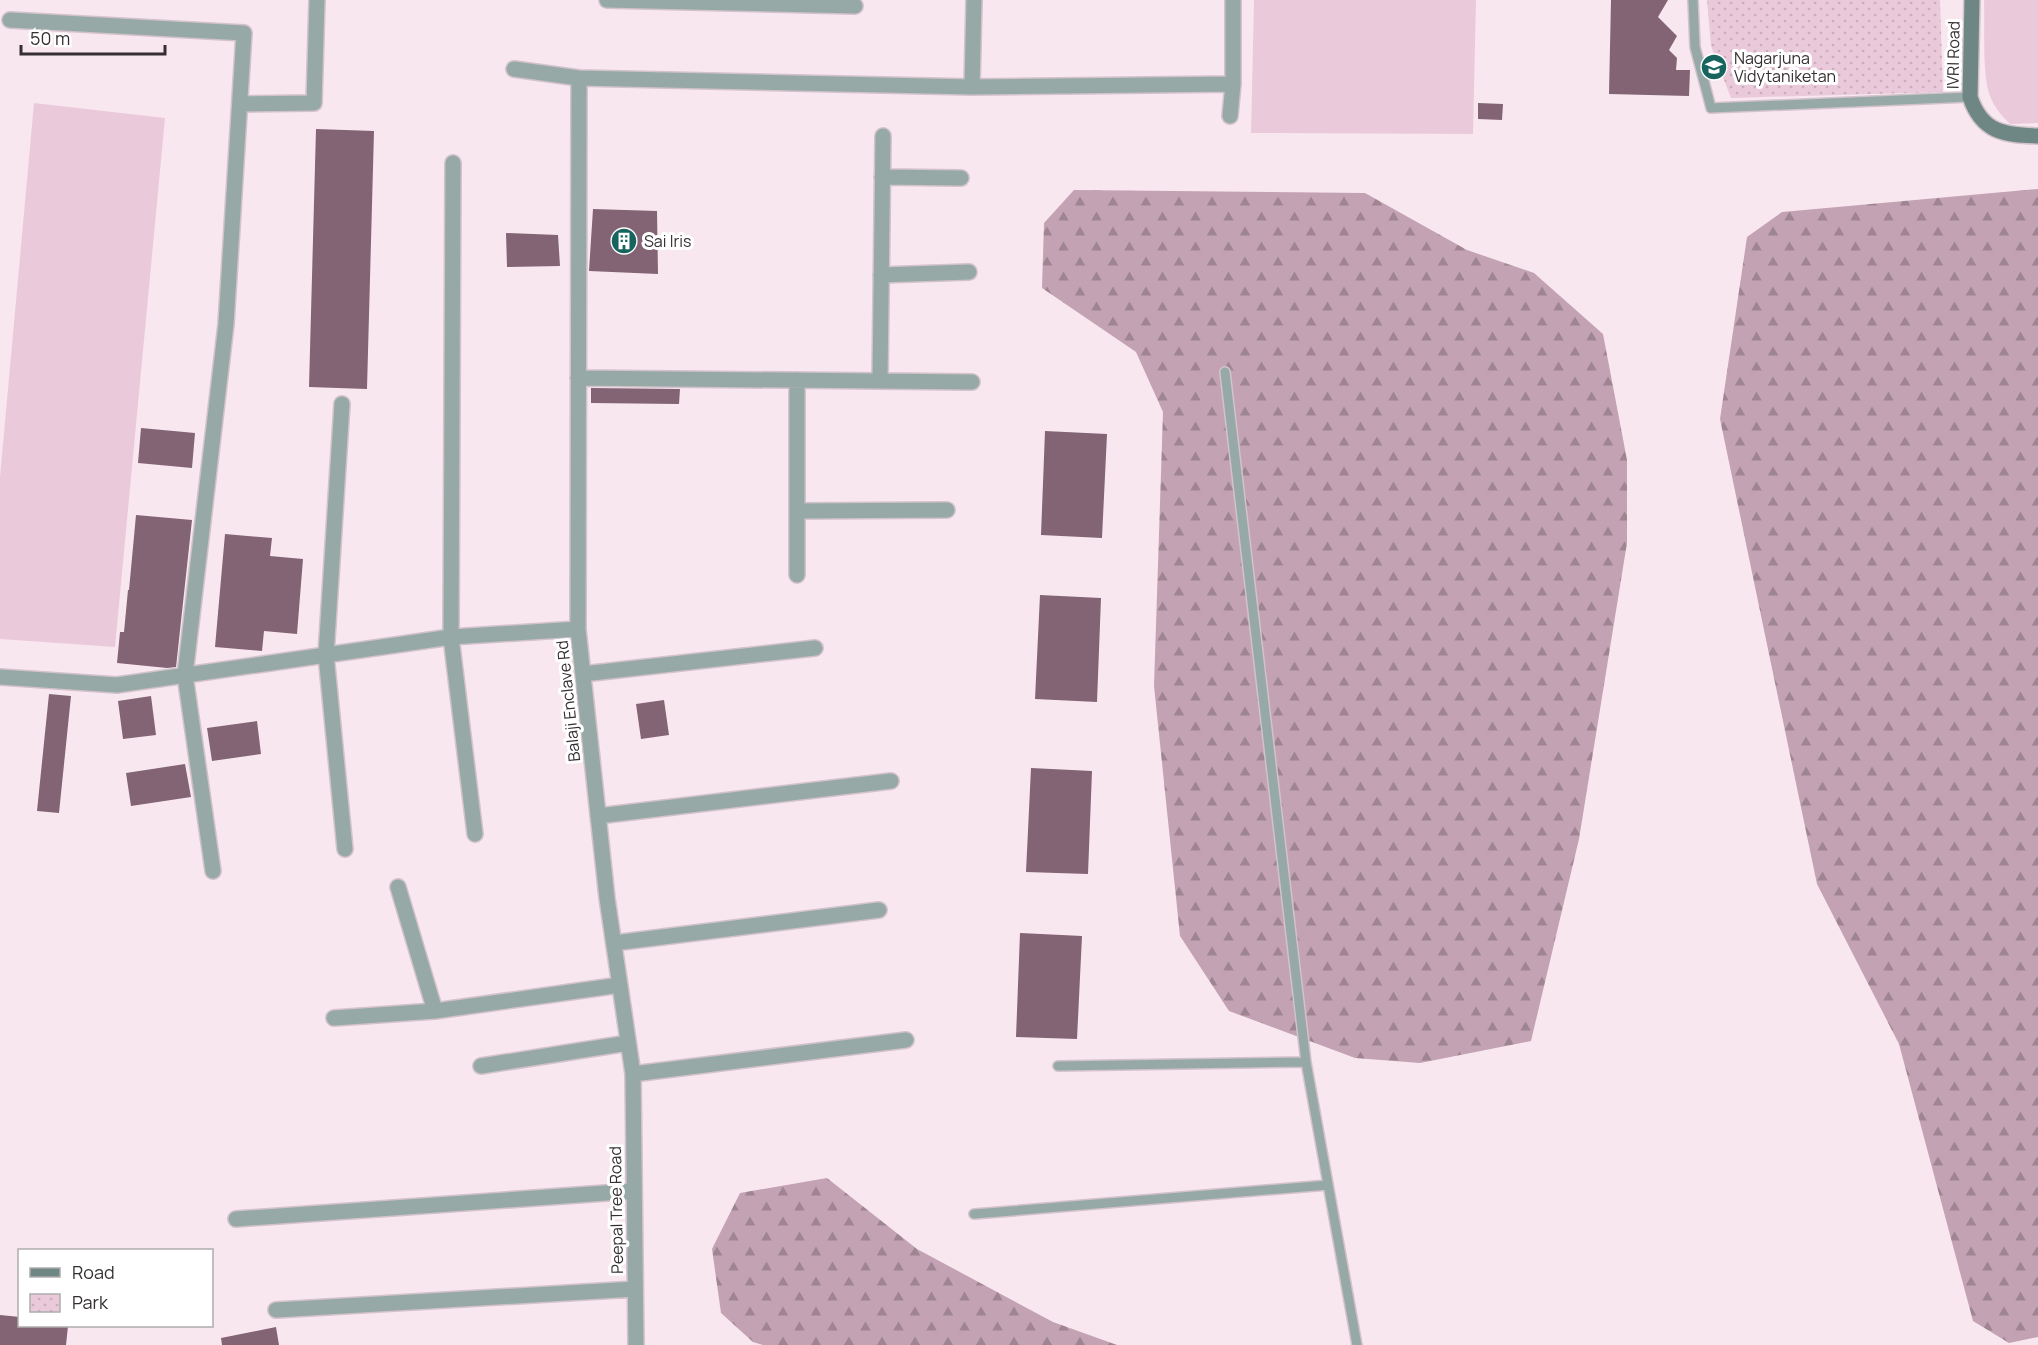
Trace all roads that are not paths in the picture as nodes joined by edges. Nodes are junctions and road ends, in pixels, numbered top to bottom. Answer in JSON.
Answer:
{"nodes":[{"id":1,"x":317,"y":0,"type":"edge"},
{"id":2,"x":607,"y":0,"type":"edge"},
{"id":3,"x":974,"y":0,"type":"edge"},
{"id":4,"x":1233,"y":0,"type":"edge"},
{"id":5,"x":1693,"y":0,"type":"edge"},
{"id":6,"x":1972,"y":0,"type":"edge"},
{"id":7,"x":855,"y":6,"type":"dead end"},
{"id":8,"x":10,"y":20,"type":"dead end"},
{"id":9,"x":514,"y":69,"type":"dead end"},
{"id":10,"x":579,"y":78,"type":"junction"},
{"id":11,"x":1233,"y":84,"type":"junction"},
{"id":12,"x":972,"y":87,"type":"junction"},
{"id":13,"x":1970,"y":97,"type":"junction"},
{"id":14,"x":240,"y":104,"type":"junction"},
{"id":15,"x":1230,"y":116,"type":"dead end"},
{"id":16,"x":883,"y":136,"type":"dead end"},
{"id":17,"x":2038,"y":136,"type":"edge"},
{"id":18,"x":453,"y":163,"type":"dead end"},
{"id":19,"x":882,"y":177,"type":"junction"},
{"id":20,"x":962,"y":178,"type":"dead end"},
{"id":21,"x":969,"y":272,"type":"dead end"},
{"id":22,"x":881,"y":275,"type":"junction"},
{"id":23,"x":1225,"y":372,"type":"dead end"},
{"id":24,"x":578,"y":378,"type":"junction"},
{"id":25,"x":797,"y":380,"type":"junction"},
{"id":26,"x":880,"y":381,"type":"junction"},
{"id":27,"x":972,"y":382,"type":"dead end"},
{"id":28,"x":342,"y":404,"type":"dead end"},
{"id":29,"x":946,"y":510,"type":"dead end"},
{"id":30,"x":797,"y":511,"type":"junction"},
{"id":31,"x":797,"y":575,"type":"dead end"},
{"id":32,"x":578,"y":629,"type":"junction"},
{"id":33,"x":451,"y":637,"type":"junction"},
{"id":34,"x":814,"y":648,"type":"dead end"},
{"id":35,"x":326,"y":655,"type":"junction"},
{"id":36,"x":583,"y":674,"type":"junction"},
{"id":37,"x":185,"y":675,"type":"junction"},
{"id":38,"x":0,"y":677,"type":"edge"},
{"id":39,"x":891,"y":781,"type":"dead end"},
{"id":40,"x":598,"y":816,"type":"junction"},
{"id":41,"x":476,"y":834,"type":"dead end"},
{"id":42,"x":345,"y":849,"type":"dead end"},
{"id":43,"x":213,"y":871,"type":"dead end"},
{"id":44,"x":398,"y":887,"type":"dead end"},
{"id":45,"x":879,"y":909,"type":"dead end"},
{"id":46,"x":614,"y":943,"type":"junction"},
{"id":47,"x":620,"y":985,"type":"junction"},
{"id":48,"x":435,"y":1011,"type":"junction"},
{"id":49,"x":334,"y":1018,"type":"dead end"},
{"id":50,"x":906,"y":1040,"type":"dead end"},
{"id":51,"x":628,"y":1043,"type":"junction"},
{"id":52,"x":1306,"y":1062,"type":"junction"},
{"id":53,"x":481,"y":1066,"type":"dead end"},
{"id":54,"x":1059,"y":1066,"type":"dead end"},
{"id":55,"x":633,"y":1074,"type":"junction"},
{"id":56,"x":1328,"y":1185,"type":"junction"},
{"id":57,"x":634,"y":1191,"type":"junction"},
{"id":58,"x":974,"y":1214,"type":"dead end"},
{"id":59,"x":236,"y":1219,"type":"dead end"},
{"id":60,"x":635,"y":1289,"type":"junction"},
{"id":61,"x":276,"y":1310,"type":"dead end"},
{"id":62,"x":636,"y":1345,"type":"edge"},
{"id":63,"x":1357,"y":1345,"type":"edge"}],
"edges":[{"from":1,"to":14,"type":"street"},
{"from":2,"to":7,"type":"street"},
{"from":3,"to":12,"type":"street"},
{"from":4,"to":11,"type":"street"},
{"from":5,"to":13,"type":"lane"},
{"from":6,"to":13,"type":"main road","name":"IVRI Road"},
{"from":8,"to":14,"type":"street"},
{"from":9,"to":10,"type":"street"},
{"from":10,"to":12,"type":"street"},
{"from":10,"to":24,"type":"street"},
{"from":11,"to":12,"type":"street"},
{"from":11,"to":15,"type":"street"},
{"from":13,"to":17,"type":"main road","name":"IVRI Road"},
{"from":14,"to":37,"type":"street"},
{"from":16,"to":19,"type":"street"},
{"from":18,"to":33,"type":"street"},
{"from":19,"to":20,"type":"street"},
{"from":19,"to":22,"type":"street"},
{"from":21,"to":22,"type":"street"},
{"from":22,"to":26,"type":"street"},
{"from":23,"to":52,"type":"lane"},
{"from":24,"to":25,"type":"street"},
{"from":24,"to":32,"type":"street"},
{"from":25,"to":26,"type":"street"},
{"from":25,"to":30,"type":"street"},
{"from":26,"to":27,"type":"street"},
{"from":28,"to":35,"type":"street"},
{"from":29,"to":30,"type":"street"},
{"from":30,"to":31,"type":"street"},
{"from":32,"to":33,"type":"street","name":"Balaji Enclave Rd"},
{"from":32,"to":36,"type":"street","name":"Balaji Enclave Rd"},
{"from":33,"to":35,"type":"street","name":"Balaji Enclave Rd"},
{"from":33,"to":41,"type":"street"},
{"from":34,"to":36,"type":"street"},
{"from":35,"to":37,"type":"street","name":"Balaji Enclave Rd"},
{"from":35,"to":42,"type":"street"},
{"from":36,"to":40,"type":"street","name":"Balaji Enclave Rd"},
{"from":37,"to":38,"type":"street","name":"Balaji Enclave Rd"},
{"from":37,"to":43,"type":"street"},
{"from":39,"to":40,"type":"street"},
{"from":40,"to":46,"type":"street","name":"Balaji Enclave Rd"},
{"from":44,"to":48,"type":"street"},
{"from":45,"to":46,"type":"street"},
{"from":46,"to":47,"type":"street","name":"Balaji Enclave Rd"},
{"from":47,"to":48,"type":"street"},
{"from":47,"to":51,"type":"street","name":"Balaji Enclave Rd"},
{"from":48,"to":49,"type":"street"},
{"from":50,"to":55,"type":"street"},
{"from":51,"to":53,"type":"street"},
{"from":51,"to":55,"type":"street","name":"Balaji Enclave Rd"},
{"from":52,"to":54,"type":"lane"},
{"from":52,"to":56,"type":"lane"},
{"from":55,"to":57,"type":"street","name":"Peepal Tree Road"},
{"from":56,"to":58,"type":"lane"},
{"from":56,"to":63,"type":"lane"},
{"from":57,"to":59,"type":"street"},
{"from":57,"to":60,"type":"street","name":"Peepal Tree Road"},
{"from":60,"to":61,"type":"street"},
{"from":60,"to":62,"type":"street","name":"Peepal Tree Road"}]}
